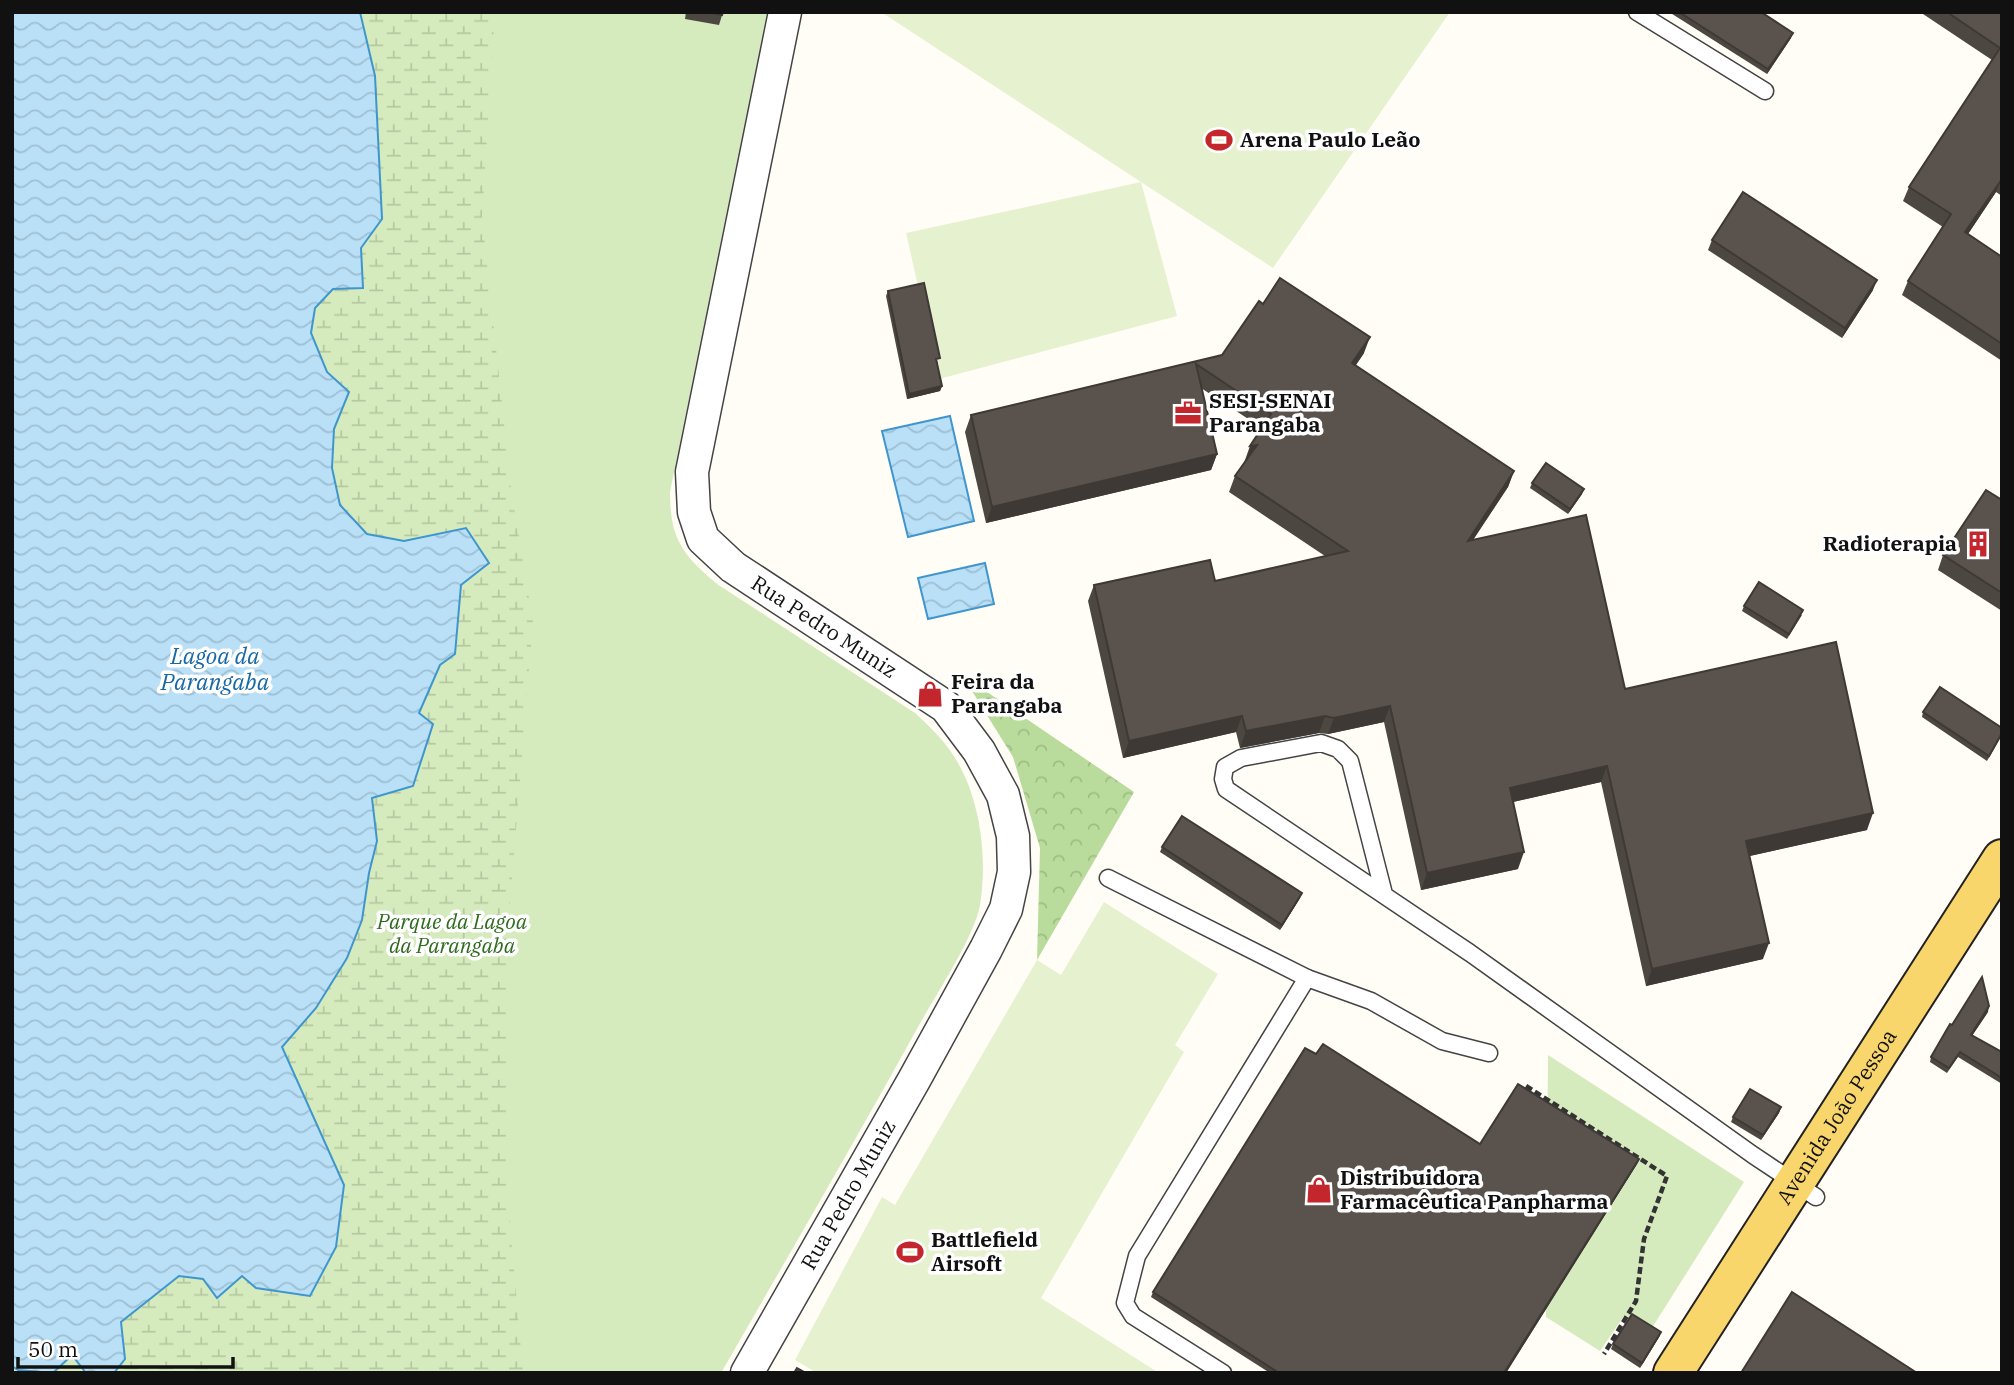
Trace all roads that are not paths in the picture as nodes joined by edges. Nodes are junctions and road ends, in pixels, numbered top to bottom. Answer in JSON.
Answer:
{"nodes":[{"id":1,"x":785,"y":12,"type":"edge"},
{"id":2,"x":1637,"y":12,"type":"edge"},
{"id":3,"x":1765,"y":91,"type":"dead end"},
{"id":4,"x":2002,"y":859,"type":"edge"},
{"id":5,"x":1108,"y":878,"type":"dead end"},
{"id":6,"x":1384,"y":894,"type":"junction"},
{"id":7,"x":2002,"y":907,"type":"edge"},
{"id":8,"x":1307,"y":978,"type":"junction"},
{"id":9,"x":1489,"y":1053,"type":"dead end"},
{"id":10,"x":1806,"y":1190,"type":"junction"},
{"id":11,"x":747,"y":1373,"type":"edge"},
{"id":12,"x":1223,"y":1373,"type":"edge"},
{"id":13,"x":1673,"y":1373,"type":"edge"},
{"id":14,"x":1705,"y":1373,"type":"edge"}],
"edges":[{"from":1,"to":11,"type":"street","name":"Rua Pedro Muniz"},
{"from":2,"to":3,"type":"lane"},
{"from":4,"to":10,"type":"main road","name":"Avenida João Pessoa"},
{"from":5,"to":8,"type":"lane"},
{"from":6,"to":6,"type":"lane"},
{"from":6,"to":10,"type":"lane"},
{"from":7,"to":10,"type":"main road","name":"Avenida João Pessoa"},
{"from":8,"to":9,"type":"lane"},
{"from":8,"to":12,"type":"lane"},
{"from":10,"to":13,"type":"main road","name":"Avenida João Pessoa"},
{"from":10,"to":14,"type":"main road","name":"Avenida João Pessoa"}]}
